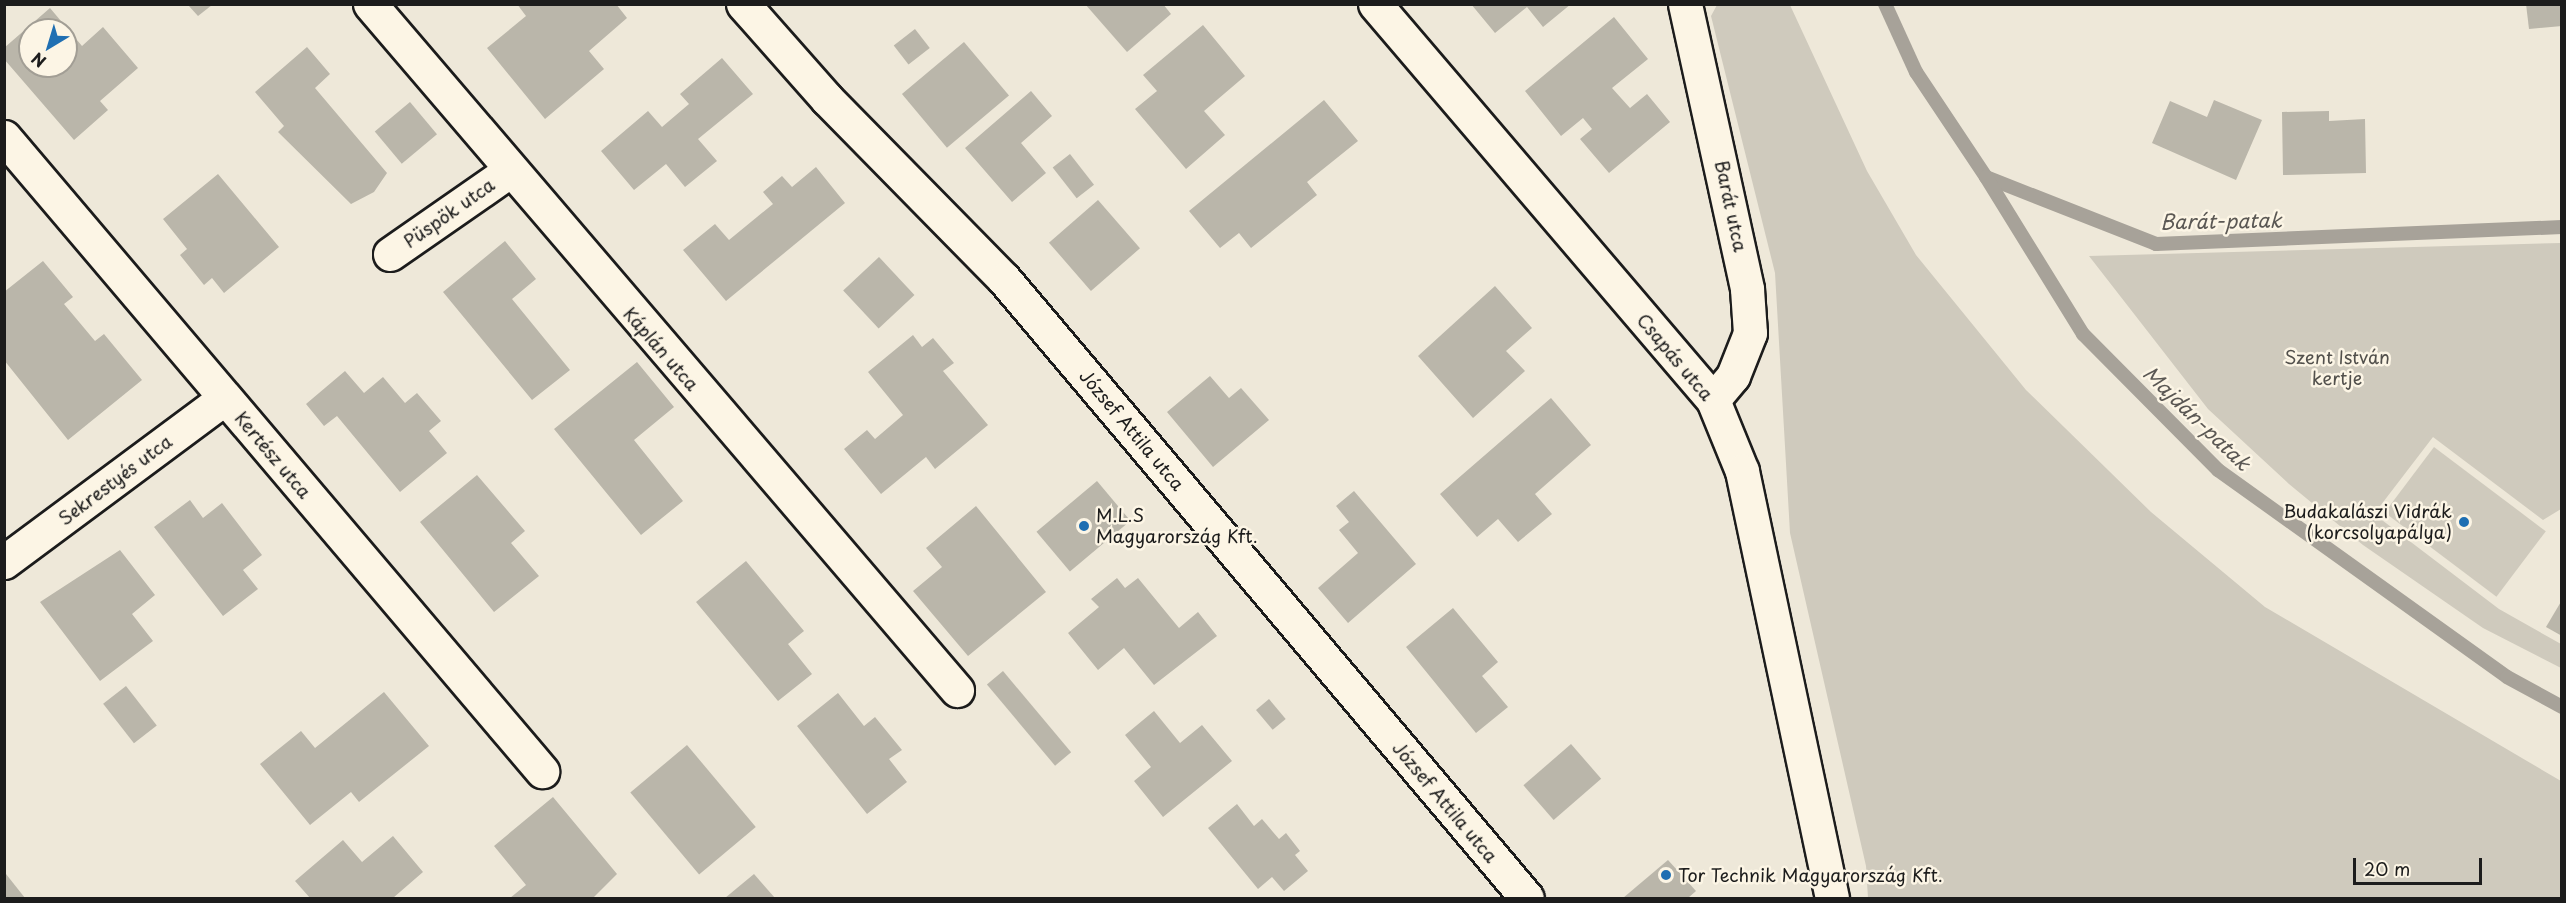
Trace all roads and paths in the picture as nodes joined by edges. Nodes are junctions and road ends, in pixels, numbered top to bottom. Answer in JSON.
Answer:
{"nodes":[{"id":1,"x":370,"y":4,"type":"edge"},
{"id":2,"x":743,"y":4,"type":"edge"},
{"id":3,"x":1375,"y":4,"type":"edge"},
{"id":4,"x":1685,"y":4,"type":"edge"},
{"id":5,"x":4,"y":137,"type":"edge"},
{"id":6,"x":508,"y":172,"type":"junction"},
{"id":7,"x":390,"y":254,"type":"dead end"},
{"id":8,"x":225,"y":398,"type":"junction"},
{"id":9,"x":1713,"y":400,"type":"junction"},
{"id":10,"x":4,"y":562,"type":"edge"},
{"id":11,"x":957,"y":690,"type":"dead end"},
{"id":12,"x":542,"y":771,"type":"dead end"},
{"id":13,"x":1527,"y":898,"type":"edge"},
{"id":14,"x":1832,"y":898,"type":"edge"}],
"edges":[{"from":1,"to":6,"type":"street","name":"Káplán utca"},
{"from":2,"to":13,"type":"street","name":"József Attila utca"},
{"from":3,"to":9,"type":"street","name":"Csapás utca"},
{"from":4,"to":9,"type":"street","name":"Barát utca"},
{"from":5,"to":8,"type":"street","name":"Kertész utca"},
{"from":6,"to":7,"type":"street","name":"Püspök utca"},
{"from":6,"to":11,"type":"street","name":"Káplán utca"},
{"from":8,"to":10,"type":"street","name":"Sekrestyés utca"},
{"from":8,"to":12,"type":"street","name":"Kertész utca"},
{"from":9,"to":14,"type":"street","name":"Csapás utca"}]}
